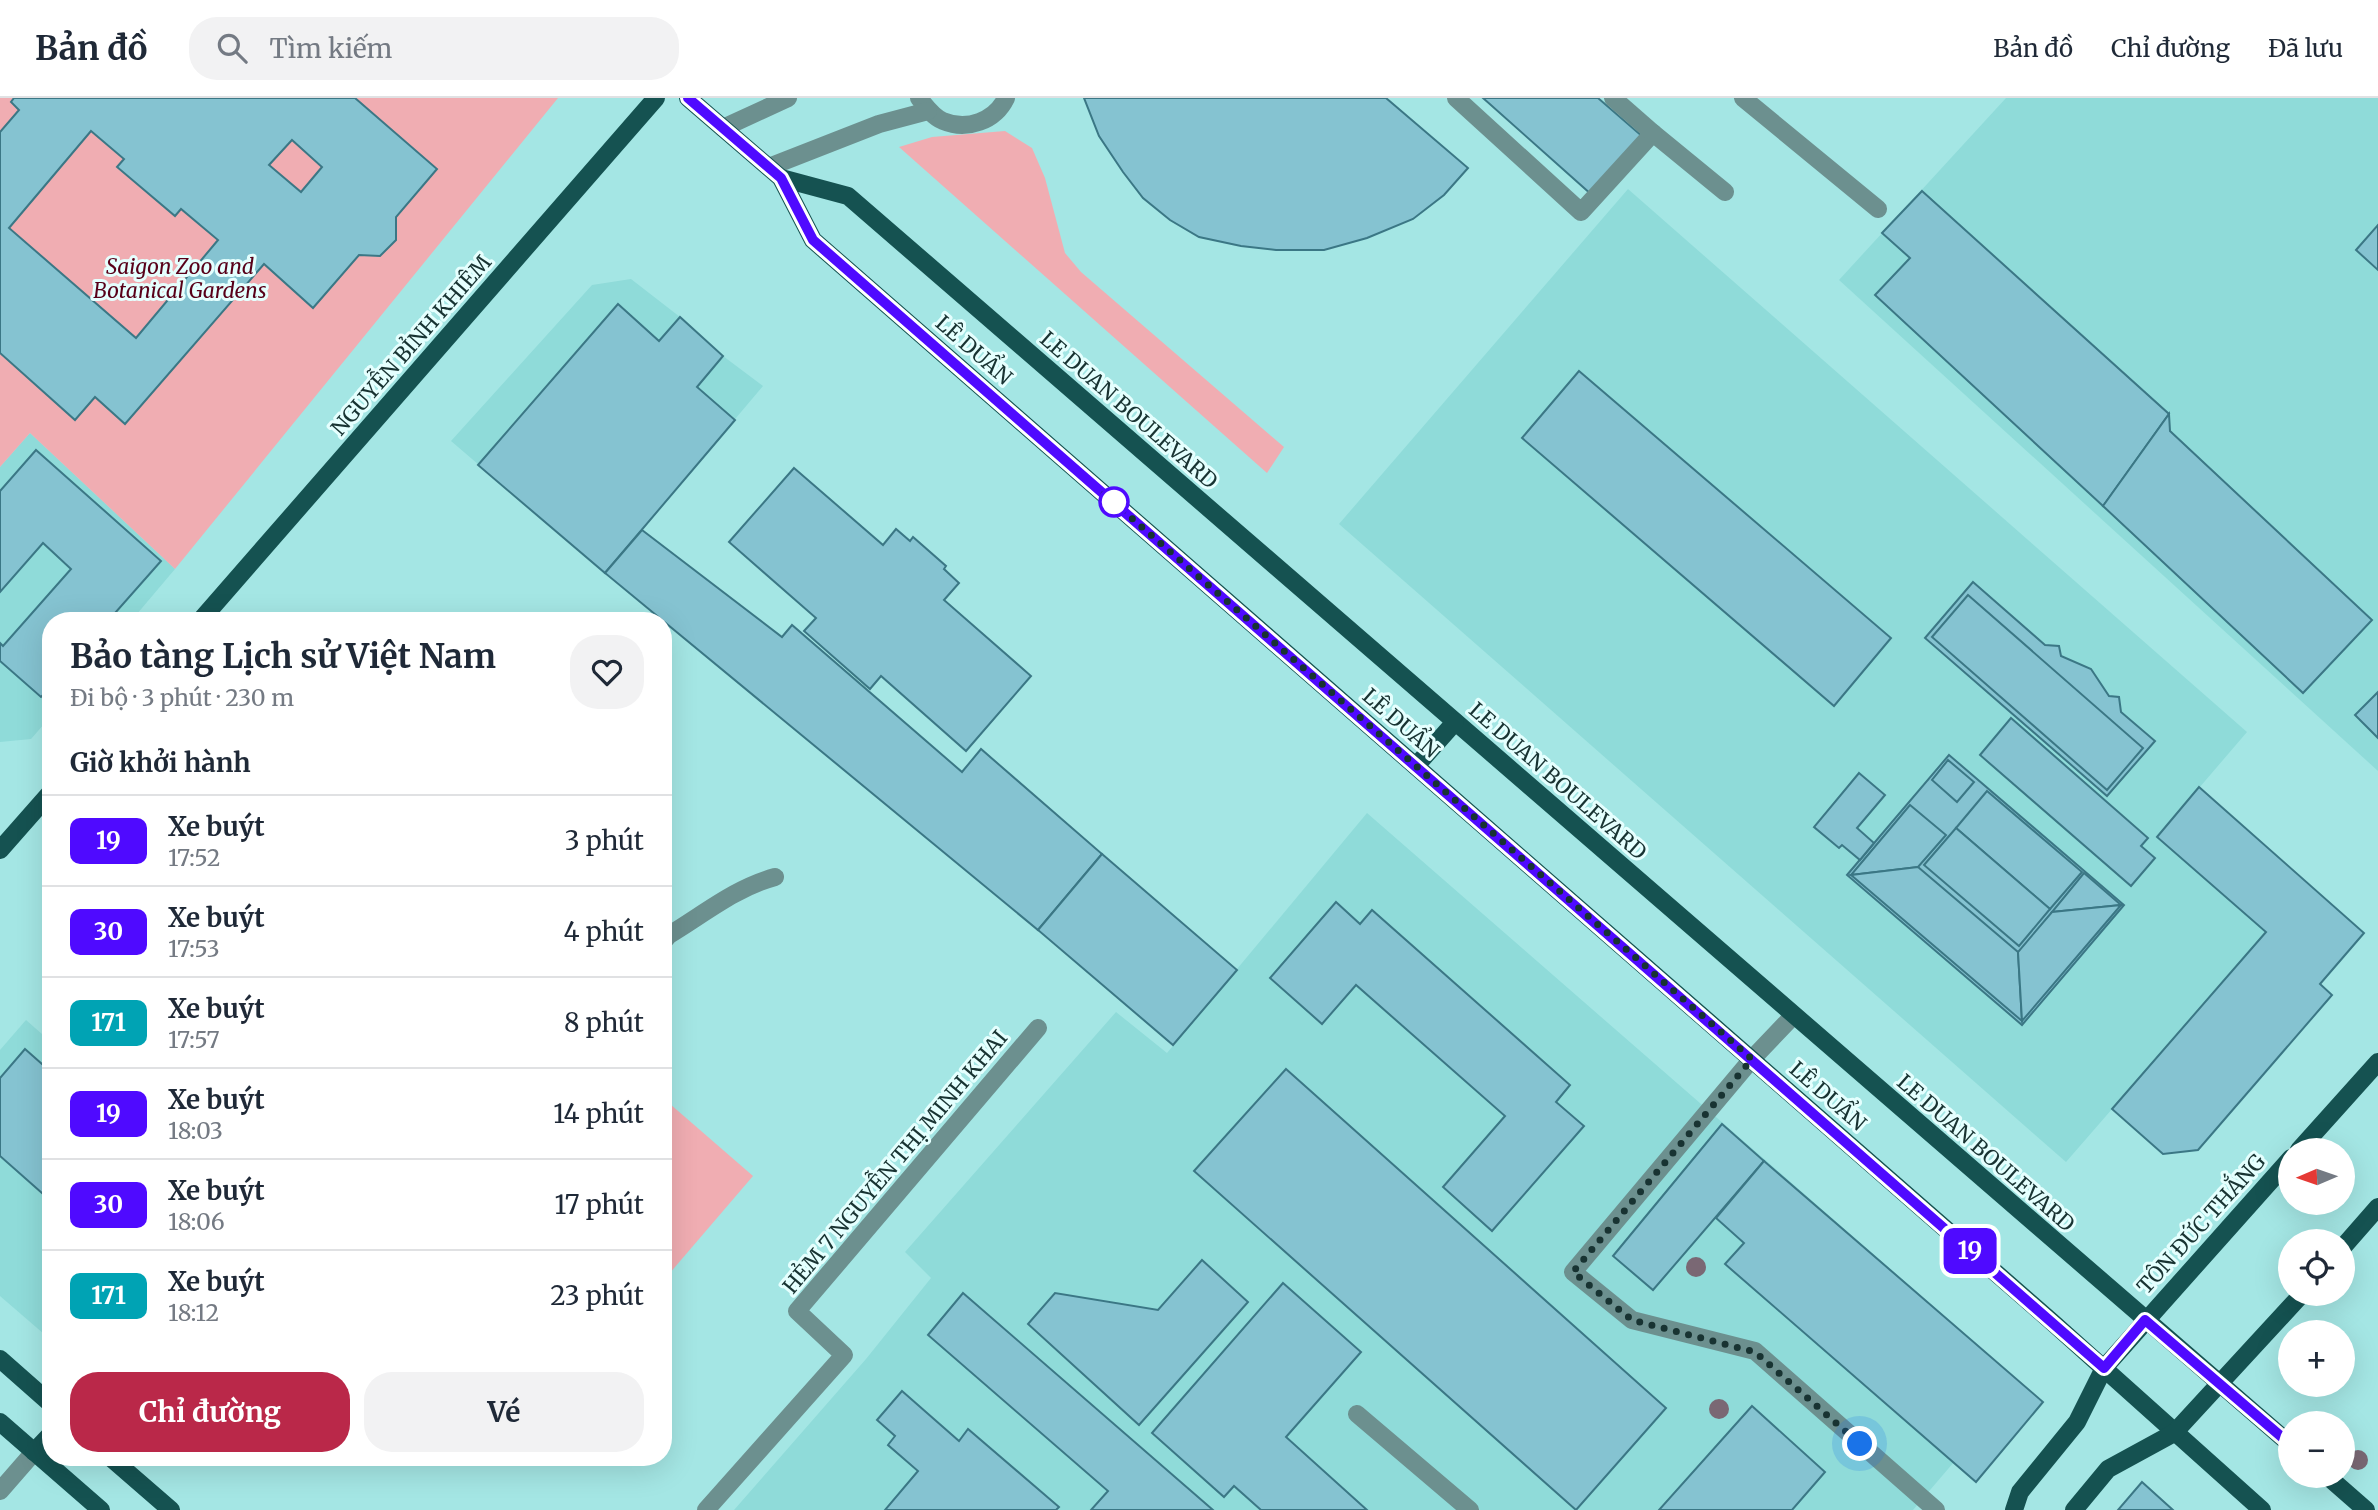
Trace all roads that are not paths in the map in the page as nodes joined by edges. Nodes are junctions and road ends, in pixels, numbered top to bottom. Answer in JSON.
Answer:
{"nodes":[{"id":1,"x":656,"y":98,"type":"edge"},
{"id":2,"x":688,"y":98,"type":"edge"},
{"id":3,"x":788,"y":98,"type":"edge"},
{"id":4,"x":1006,"y":98,"type":"edge"},
{"id":5,"x":1456,"y":98,"type":"edge"},
{"id":6,"x":1613,"y":98,"type":"edge"},
{"id":7,"x":1743,"y":98,"type":"edge"},
{"id":8,"x":924,"y":104,"type":"edge"},
{"id":9,"x":723,"y":128,"type":"junction"},
{"id":10,"x":1653,"y":133,"type":"junction"},
{"id":11,"x":775,"y":173,"type":"junction"},
{"id":12,"x":1726,"y":192,"type":"dead end"},
{"id":13,"x":1878,"y":209,"type":"dead end"},
{"id":14,"x":208,"y":612,"type":"edge"},
{"id":15,"x":1455,"y":722,"type":"junction"},
{"id":16,"x":1416,"y":766,"type":"junction"},
{"id":17,"x":42,"y":802,"type":"edge"},
{"id":18,"x":0,"y":850,"type":"edge"},
{"id":19,"x":775,"y":877,"type":"dead end"},
{"id":20,"x":672,"y":933,"type":"edge"},
{"id":21,"x":1793,"y":1016,"type":"junction"},
{"id":22,"x":1038,"y":1028,"type":"dead end"},
{"id":23,"x":1752,"y":1059,"type":"junction"},
{"id":24,"x":2378,"y":1062,"type":"edge"},
{"id":25,"x":2310,"y":1138,"type":"edge"},
{"id":26,"x":2278,"y":1172,"type":"edge"},
{"id":27,"x":2378,"y":1207,"type":"edge"},
{"id":28,"x":2355,"y":1233,"type":"edge"},
{"id":29,"x":2291,"y":1306,"type":"edge"},
{"id":30,"x":2145,"y":1320,"type":"junction"},
{"id":31,"x":0,"y":1359,"type":"edge"},
{"id":32,"x":2104,"y":1368,"type":"junction"},
{"id":33,"x":2220,"y":1384,"type":"junction"},
{"id":34,"x":42,"y":1396,"type":"edge"},
{"id":35,"x":1357,"y":1414,"type":"dead end"},
{"id":36,"x":0,"y":1422,"type":"edge"},
{"id":37,"x":2174,"y":1433,"type":"junction"},
{"id":38,"x":2278,"y":1434,"type":"edge"},
{"id":39,"x":42,"y":1444,"type":"edge"},
{"id":40,"x":34,"y":1452,"type":"junction"},
{"id":41,"x":42,"y":1459,"type":"edge"},
{"id":42,"x":50,"y":1466,"type":"edge"},
{"id":43,"x":120,"y":1466,"type":"edge"},
{"id":44,"x":2341,"y":1488,"type":"edge"},
{"id":45,"x":0,"y":1491,"type":"edge"},
{"id":46,"x":101,"y":1510,"type":"edge"},
{"id":47,"x":171,"y":1510,"type":"edge"},
{"id":48,"x":706,"y":1510,"type":"edge"},
{"id":49,"x":1470,"y":1510,"type":"edge"},
{"id":50,"x":1936,"y":1510,"type":"edge"},
{"id":51,"x":2014,"y":1510,"type":"edge"},
{"id":52,"x":2074,"y":1510,"type":"edge"},
{"id":53,"x":2262,"y":1510,"type":"edge"},
{"id":54,"x":2366,"y":1510,"type":"edge"}],
"edges":[{"from":1,"to":14,"type":"main road","name":"NGUYỄN BỈNH KHIÊM"},
{"from":2,"to":9,"type":"main road","name":"LÊ DUẨN"},
{"from":3,"to":9,"type":"lane"},
{"from":4,"to":8,"type":"lane"},
{"from":5,"to":10,"type":"lane"},
{"from":6,"to":10,"type":"lane"},
{"from":7,"to":13,"type":"lane"},
{"from":8,"to":11,"type":"lane"},
{"from":9,"to":11,"type":"main road","name":"LÊ DUẨN"},
{"from":10,"to":12,"type":"lane"},
{"from":11,"to":15,"type":"main road","name":"LE DUAN BOULEVARD"},
{"from":11,"to":16,"type":"main road","name":"LÊ DUẨN"},
{"from":15,"to":16,"type":"main road"},
{"from":15,"to":21,"type":"main road","name":"LE DUAN BOULEVARD"},
{"from":16,"to":23,"type":"main road","name":"LÊ DUẨN"},
{"from":17,"to":18,"type":"main road"},
{"from":19,"to":20,"type":"lane"},
{"from":21,"to":23,"type":"lane"},
{"from":21,"to":30,"type":"main road","name":"LE DUAN BOULEVARD"},
{"from":22,"to":48,"type":"lane","name":"HẺM 7 NGUYỄN THỊ MINH KHAI"},
{"from":23,"to":32,"type":"main road","name":"LÊ DUẨN"},
{"from":23,"to":50,"type":"lane"},
{"from":24,"to":25,"type":"main road"},
{"from":26,"to":30,"type":"main road","name":"TÔN ĐỨC THẮNG"},
{"from":27,"to":28,"type":"main road"},
{"from":29,"to":33,"type":"main road"},
{"from":30,"to":32,"type":"main road","name":"TÔN ĐỨC THẮNG"},
{"from":30,"to":33,"type":"main road","name":"LE DUAN BOULEVARD"},
{"from":31,"to":34,"type":"main road"},
{"from":32,"to":37,"type":"main road"},
{"from":32,"to":51,"type":"main road","name":"TÔN ĐỨC THẮNG"},
{"from":33,"to":37,"type":"main road"},
{"from":33,"to":38,"type":"main road","name":"LE DUAN BOULEVARD"},
{"from":35,"to":49,"type":"lane"},
{"from":36,"to":40,"type":"main road"},
{"from":37,"to":52,"type":"main road"},
{"from":37,"to":53,"type":"main road"},
{"from":39,"to":40,"type":"main road"},
{"from":40,"to":41,"type":"main road"},
{"from":40,"to":45,"type":"lane"},
{"from":42,"to":46,"type":"main road"},
{"from":43,"to":47,"type":"main road"},
{"from":44,"to":54,"type":"main road"}]}
